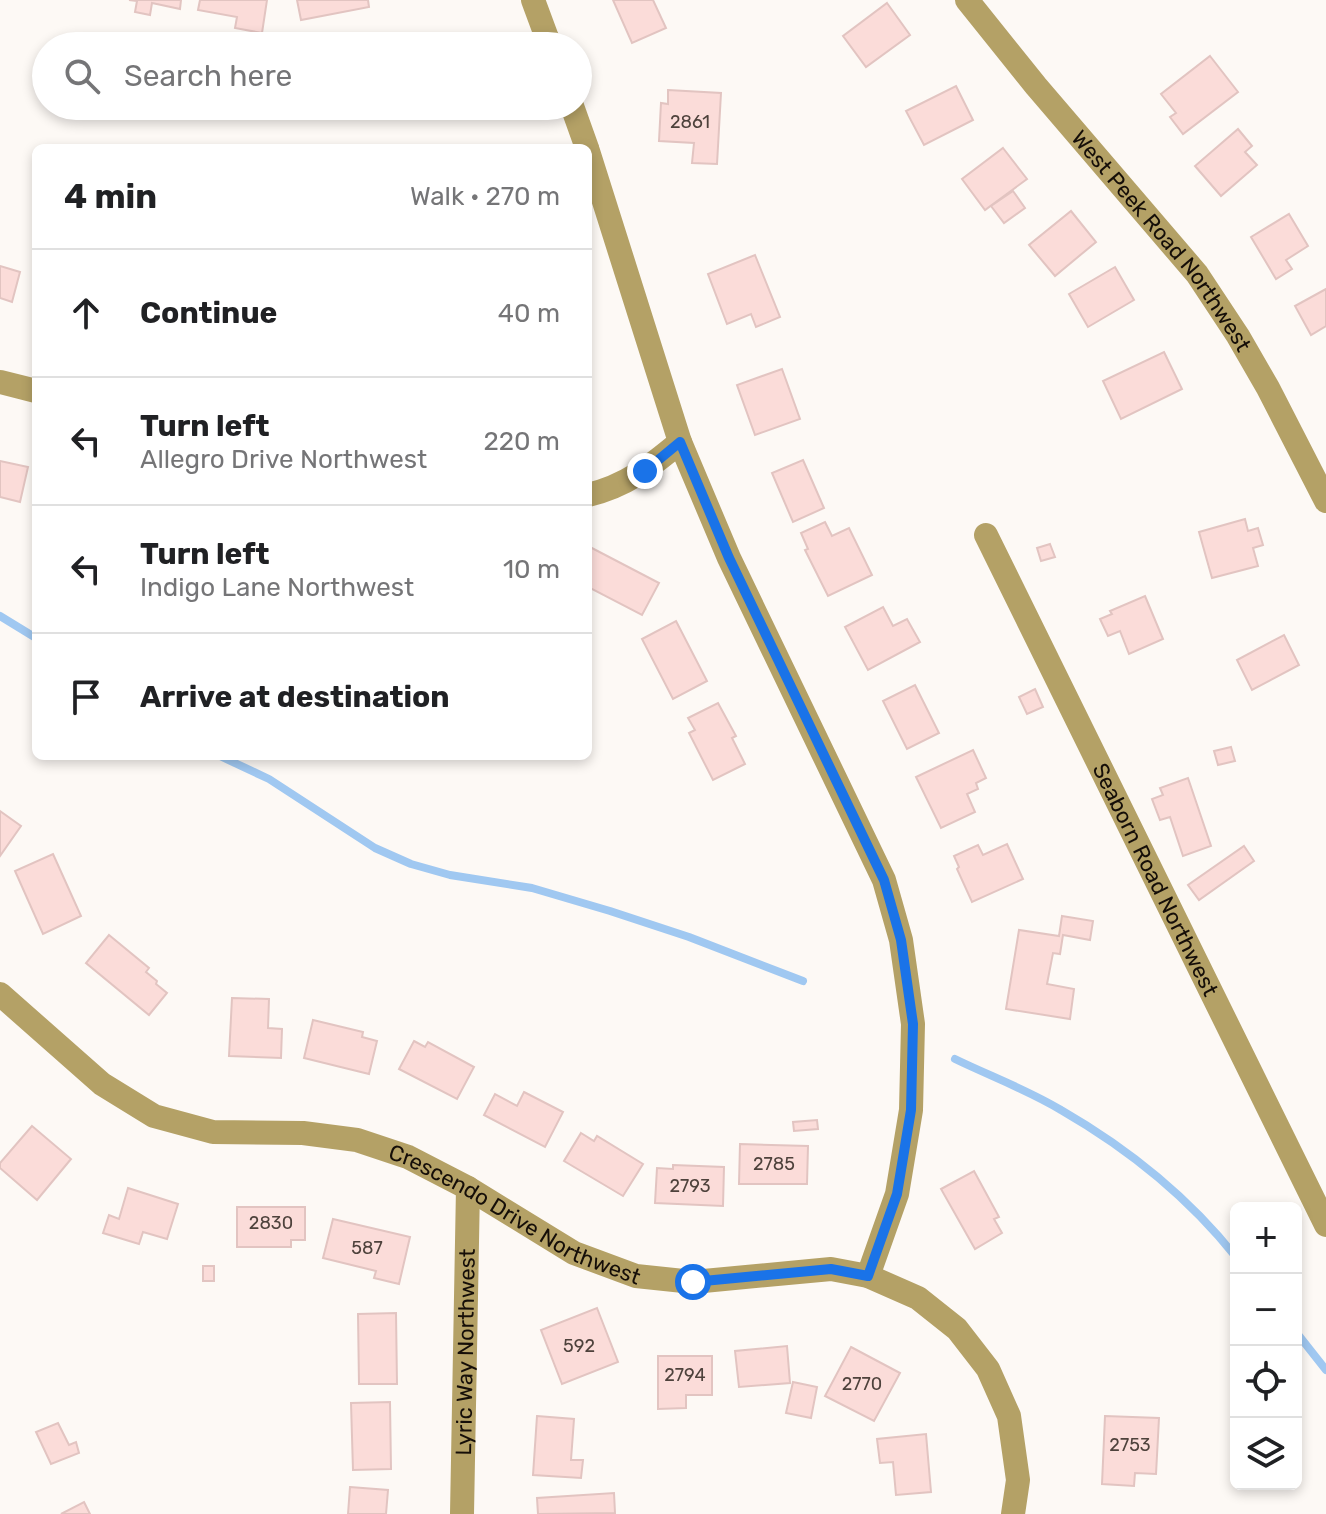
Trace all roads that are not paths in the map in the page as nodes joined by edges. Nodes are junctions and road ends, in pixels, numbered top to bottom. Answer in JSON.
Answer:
{"nodes":[{"id":1,"x":533,"y":0,"type":"edge"},
{"id":2,"x":967,"y":0,"type":"edge"},
{"id":3,"x":545,"y":32,"type":"edge"},
{"id":4,"x":577,"y":120,"type":"edge"},
{"id":5,"x":586,"y":144,"type":"edge"},
{"id":6,"x":592,"y":163,"type":"edge"},
{"id":7,"x":0,"y":382,"type":"edge"},
{"id":8,"x":32,"y":390,"type":"edge"},
{"id":9,"x":680,"y":442,"type":"junction"},
{"id":10,"x":592,"y":494,"type":"edge"},
{"id":11,"x":1326,"y":501,"type":"edge"},
{"id":12,"x":986,"y":535,"type":"dead end"},
{"id":13,"x":0,"y":994,"type":"edge"},
{"id":14,"x":468,"y":1188,"type":"junction"},
{"id":15,"x":1326,"y":1225,"type":"edge"},
{"id":16,"x":868,"y":1276,"type":"junction"},
{"id":17,"x":462,"y":1514,"type":"edge"},
{"id":18,"x":1013,"y":1514,"type":"edge"}],
"edges":[{"from":1,"to":3,"type":"street"},
{"from":2,"to":11,"type":"street","name":"West Peek Road Northwest"},
{"from":4,"to":5,"type":"street"},
{"from":6,"to":9,"type":"street"},
{"from":7,"to":8,"type":"street"},
{"from":9,"to":10,"type":"street"},
{"from":9,"to":16,"type":"street"},
{"from":12,"to":15,"type":"street","name":"Seaborn Road Northwest"},
{"from":13,"to":14,"type":"street","name":"Crescendo Drive Northwest"},
{"from":14,"to":16,"type":"street","name":"Crescendo Drive Northwest"},
{"from":14,"to":17,"type":"street","name":"Lyric Way Northwest"},
{"from":16,"to":18,"type":"street","name":"Crescendo Drive Northwest"}]}
